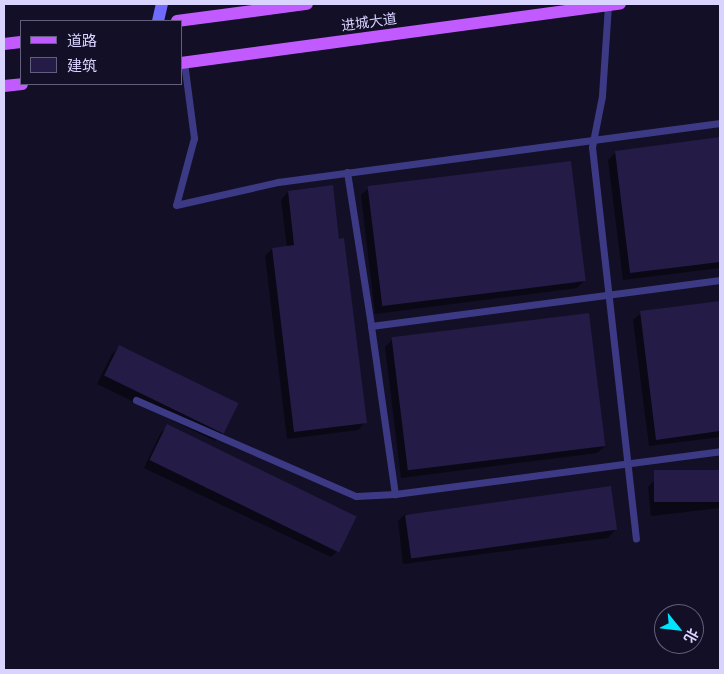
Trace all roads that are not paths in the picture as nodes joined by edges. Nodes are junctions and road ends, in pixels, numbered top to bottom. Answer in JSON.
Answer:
{"nodes":[{"id":1,"x":162,"y":4,"type":"edge"},
{"id":2,"x":307,"y":4,"type":"edge"},
{"id":3,"x":614,"y":5,"type":"edge"},
{"id":4,"x":158,"y":20,"type":"edge"},
{"id":5,"x":182,"y":20,"type":"edge"},
{"id":6,"x":20,"y":42,"type":"edge"},
{"id":7,"x":4,"y":44,"type":"edge"},
{"id":8,"x":183,"y":63,"type":"edge"},
{"id":9,"x":20,"y":84,"type":"edge"},
{"id":10,"x":4,"y":86,"type":"edge"},
{"id":11,"x":720,"y":123,"type":"edge"},
{"id":12,"x":593,"y":140,"type":"junction"},
{"id":13,"x":348,"y":172,"type":"junction"},
{"id":14,"x":720,"y":280,"type":"edge"},
{"id":15,"x":608,"y":295,"type":"junction"},
{"id":16,"x":371,"y":326,"type":"junction"},
{"id":17,"x":136,"y":400,"type":"dead end"},
{"id":18,"x":720,"y":451,"type":"edge"},
{"id":19,"x":627,"y":464,"type":"junction"},
{"id":20,"x":394,"y":494,"type":"junction"},
{"id":21,"x":636,"y":539,"type":"dead end"}],
"edges":[{"from":1,"to":4,"type":"street"},
{"from":2,"to":5,"type":"main road"},
{"from":3,"to":8,"type":"main road","name":"进城大道"},
{"from":3,"to":12,"type":"lane"},
{"from":6,"to":7,"type":"main road"},
{"from":8,"to":13,"type":"lane"},
{"from":9,"to":10,"type":"main road"},
{"from":11,"to":12,"type":"lane"},
{"from":12,"to":13,"type":"lane"},
{"from":12,"to":15,"type":"lane"},
{"from":13,"to":16,"type":"lane"},
{"from":14,"to":15,"type":"lane"},
{"from":15,"to":16,"type":"lane"},
{"from":15,"to":19,"type":"lane"},
{"from":16,"to":20,"type":"lane"},
{"from":17,"to":20,"type":"lane"},
{"from":18,"to":19,"type":"lane"},
{"from":19,"to":20,"type":"lane"},
{"from":19,"to":21,"type":"lane"}]}
